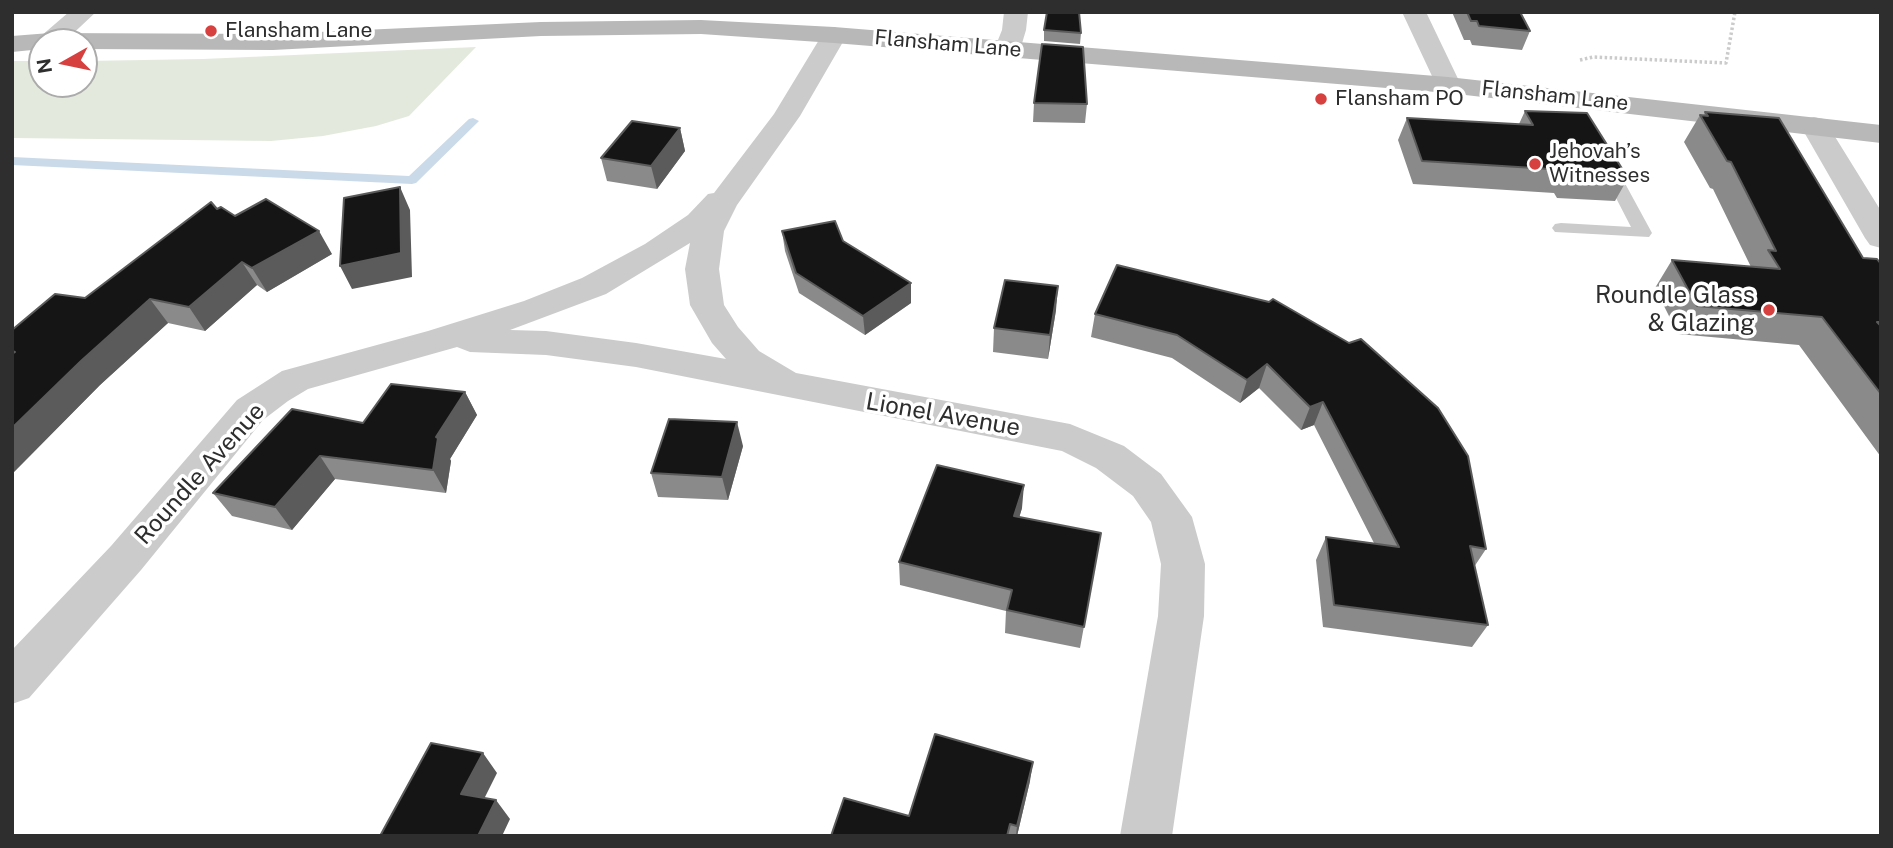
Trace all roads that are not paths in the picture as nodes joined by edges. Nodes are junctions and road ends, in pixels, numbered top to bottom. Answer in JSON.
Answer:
{"nodes":[{"id":1,"x":83,"y":12,"type":"edge"},
{"id":2,"x":1016,"y":12,"type":"edge"},
{"id":3,"x":1414,"y":12,"type":"edge"},
{"id":4,"x":65,"y":28,"type":"edge"},
{"id":5,"x":834,"y":35,"type":"junction"},
{"id":6,"x":98,"y":41,"type":"edge"},
{"id":7,"x":1007,"y":50,"type":"junction"},
{"id":8,"x":1448,"y":85,"type":"junction"},
{"id":9,"x":1814,"y":125,"type":"junction"},
{"id":10,"x":1881,"y":134,"type":"edge"},
{"id":11,"x":1601,"y":152,"type":"edge"},
{"id":12,"x":743,"y":177,"type":"junction"},
{"id":13,"x":1562,"y":228,"type":"dead end"},
{"id":14,"x":1881,"y":237,"type":"edge"},
{"id":15,"x":437,"y":341,"type":"junction"},
{"id":16,"x":786,"y":384,"type":"junction"},
{"id":17,"x":12,"y":683,"type":"edge"},
{"id":18,"x":1146,"y":836,"type":"edge"}],
"edges":[{"from":1,"to":4,"type":"street"},
{"from":2,"to":7,"type":"street"},
{"from":3,"to":8,"type":"street"},
{"from":5,"to":6,"type":"main road","name":"Flansham Lane"},
{"from":5,"to":7,"type":"main road","name":"Flansham Lane"},
{"from":5,"to":12,"type":"street","name":"Lionel Avenue"},
{"from":7,"to":8,"type":"main road","name":"Flansham Lane"},
{"from":8,"to":9,"type":"main road","name":"Flansham Lane"},
{"from":9,"to":10,"type":"main road","name":"Flansham Lane"},
{"from":9,"to":14,"type":"street"},
{"from":11,"to":13,"type":"lane"},
{"from":12,"to":15,"type":"street","name":"Roundle Avenue"},
{"from":12,"to":16,"type":"street","name":"Lionel Avenue"},
{"from":15,"to":16,"type":"street","name":"Roundle Avenue"},
{"from":15,"to":17,"type":"street","name":"Roundle Avenue"},
{"from":16,"to":18,"type":"street","name":"Lionel Avenue"}]}
